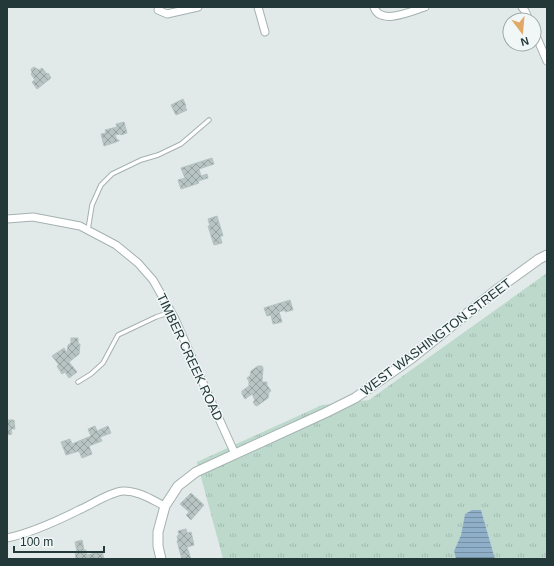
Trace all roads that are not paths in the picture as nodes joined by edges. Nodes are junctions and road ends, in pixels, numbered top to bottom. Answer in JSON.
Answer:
{"nodes":[{"id":1,"x":198,"y":7,"type":"edge"},
{"id":2,"x":258,"y":7,"type":"edge"},
{"id":3,"x":374,"y":7,"type":"edge"},
{"id":4,"x":425,"y":7,"type":"edge"},
{"id":5,"x":158,"y":10,"type":"dead end"},
{"id":6,"x":265,"y":32,"type":"dead end"},
{"id":7,"x":542,"y":49,"type":"edge"},
{"id":8,"x":547,"y":61,"type":"edge"},
{"id":9,"x":209,"y":120,"type":"dead end"},
{"id":10,"x":7,"y":219,"type":"edge"},
{"id":11,"x":88,"y":231,"type":"junction"},
{"id":12,"x":547,"y":255,"type":"edge"},
{"id":13,"x":171,"y":312,"type":"junction"},
{"id":14,"x":78,"y":382,"type":"dead end"},
{"id":15,"x":235,"y":454,"type":"junction"},
{"id":16,"x":165,"y":506,"type":"junction"},
{"id":17,"x":7,"y":538,"type":"edge"},
{"id":18,"x":160,"y":559,"type":"edge"}],
"edges":[{"from":1,"to":5,"type":"street"},
{"from":2,"to":6,"type":"street"},
{"from":3,"to":4,"type":"street"},
{"from":7,"to":8,"type":"street"},
{"from":9,"to":11,"type":"lane"},
{"from":10,"to":11,"type":"street","name":"TIMBER CREEK ROAD"},
{"from":11,"to":13,"type":"street","name":"TIMBER CREEK ROAD"},
{"from":12,"to":15,"type":"street","name":"WEST WASHINGTON STREET"},
{"from":13,"to":14,"type":"lane"},
{"from":13,"to":15,"type":"street","name":"TIMBER CREEK ROAD"},
{"from":15,"to":16,"type":"street","name":"WEST WASHINGTON STREET"},
{"from":16,"to":17,"type":"street"},
{"from":16,"to":18,"type":"street","name":"WEST WASHINGTON STREET"}]}
